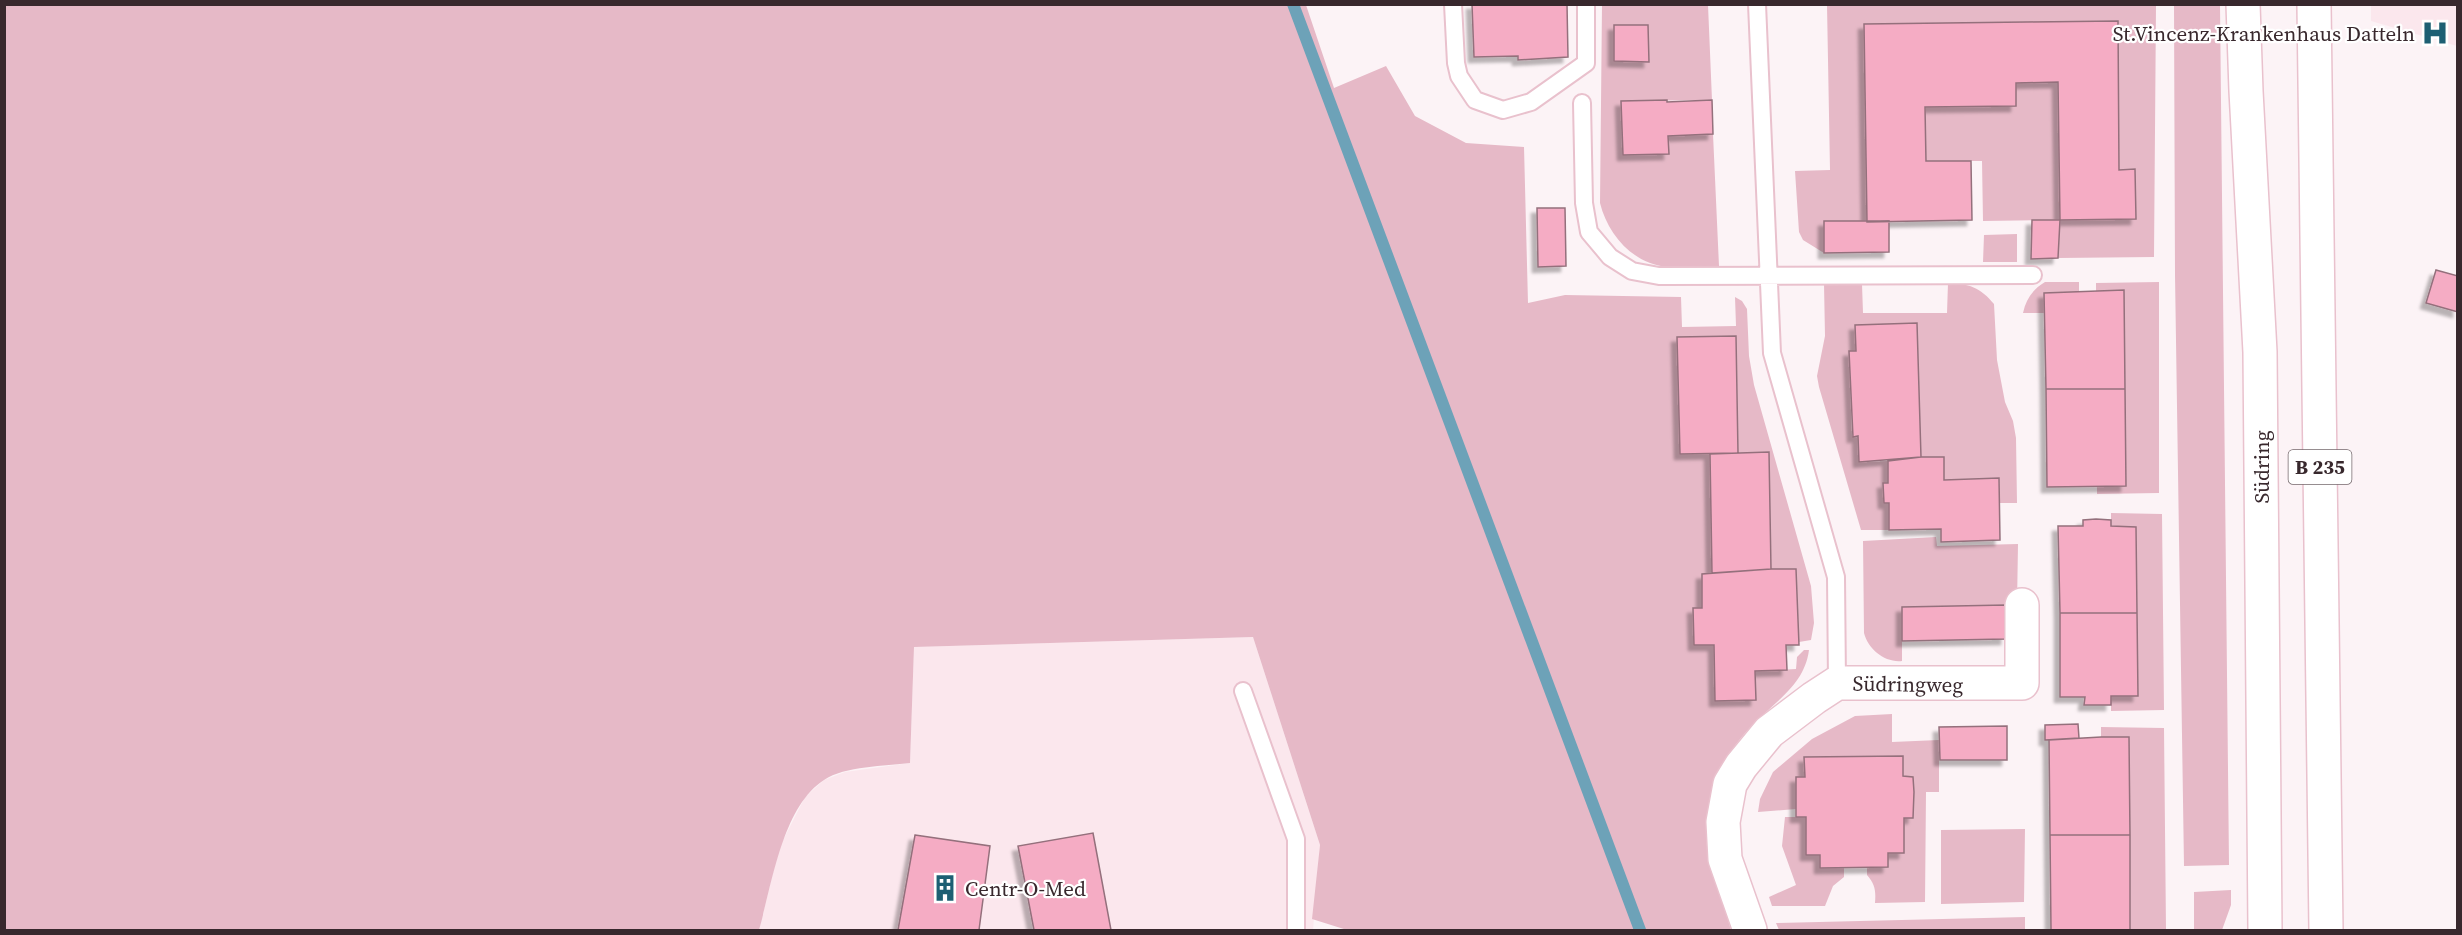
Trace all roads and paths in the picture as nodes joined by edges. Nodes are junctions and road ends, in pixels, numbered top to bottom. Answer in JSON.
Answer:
{"nodes":[{"id":1,"x":1453,"y":4,"type":"edge"},
{"id":2,"x":1586,"y":4,"type":"edge"},
{"id":3,"x":1757,"y":4,"type":"edge"},
{"id":4,"x":2243,"y":4,"type":"edge"},
{"id":5,"x":2314,"y":4,"type":"edge"},
{"id":6,"x":1582,"y":103,"type":"dead end"},
{"id":7,"x":2033,"y":275,"type":"dead end"},
{"id":8,"x":1768,"y":276,"type":"junction"},
{"id":9,"x":2022,"y":605,"type":"dead end"},
{"id":10,"x":1838,"y":683,"type":"junction"},
{"id":11,"x":1243,"y":691,"type":"dead end"},
{"id":12,"x":1296,"y":930,"type":"edge"},
{"id":13,"x":1750,"y":930,"type":"edge"},
{"id":14,"x":2265,"y":930,"type":"edge"},
{"id":15,"x":2326,"y":930,"type":"edge"}],
"edges":[{"from":1,"to":2,"type":"lane"},
{"from":3,"to":8,"type":"lane"},
{"from":4,"to":14,"type":"main road","name":"Südring","number":"B 235"},
{"from":5,"to":15,"type":"main road","number":"B 235"},
{"from":6,"to":8,"type":"lane"},
{"from":7,"to":8,"type":"lane"},
{"from":8,"to":10,"type":"lane"},
{"from":9,"to":10,"type":"main road","name":"Südringweg"},
{"from":10,"to":13,"type":"main road","name":"Südringweg"},
{"from":11,"to":12,"type":"lane"}]}
